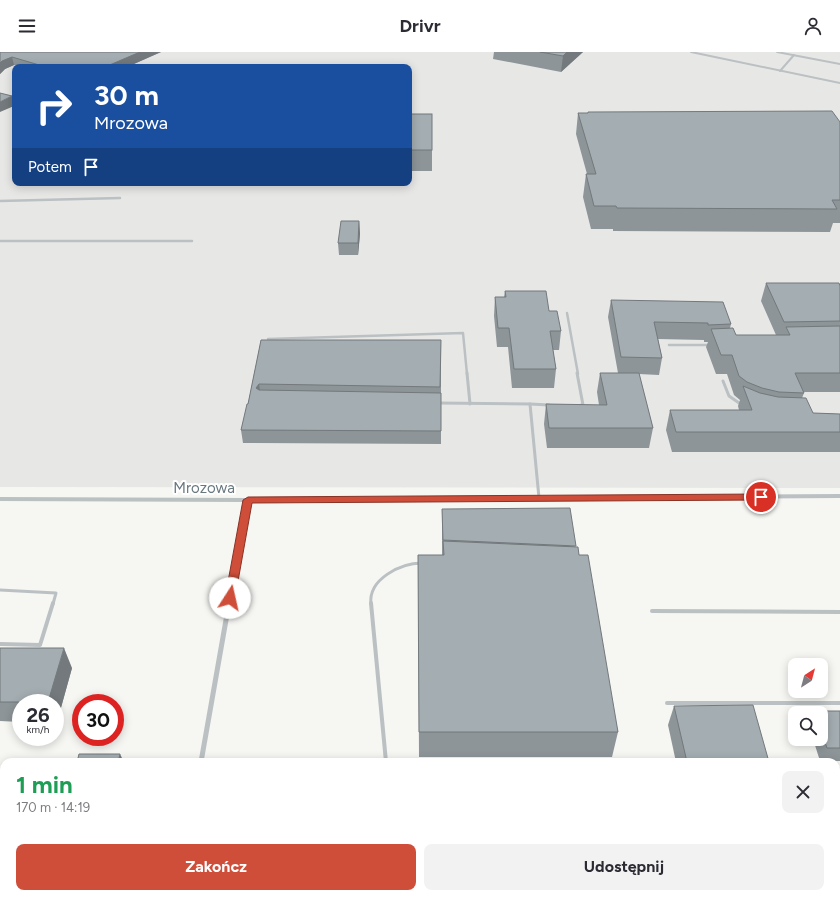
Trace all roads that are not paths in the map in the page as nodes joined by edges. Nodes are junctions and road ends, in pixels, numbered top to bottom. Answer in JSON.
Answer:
{"nodes":[{"id":1,"x":691,"y":52,"type":"edge"},
{"id":2,"x":777,"y":52,"type":"edge"},
{"id":3,"x":794,"y":55,"type":"junction"},
{"id":4,"x":840,"y":64,"type":"edge"},
{"id":5,"x":780,"y":70,"type":"junction"},
{"id":6,"x":840,"y":83,"type":"edge"},
{"id":7,"x":120,"y":198,"type":"dead end"},
{"id":8,"x":0,"y":201,"type":"edge"},
{"id":9,"x":0,"y":242,"type":"edge"},
{"id":10,"x":192,"y":242,"type":"dead end"},
{"id":11,"x":567,"y":313,"type":"dead end"},
{"id":12,"x":268,"y":339,"type":"edge"},
{"id":13,"x":716,"y":344,"type":"edge"},
{"id":14,"x":669,"y":345,"type":"dead end"},
{"id":15,"x":723,"y":381,"type":"dead end"},
{"id":16,"x":431,"y":403,"type":"edge"},
{"id":17,"x":470,"y":404,"type":"junction"},
{"id":18,"x":530,"y":404,"type":"junction"},
{"id":19,"x":553,"y":405,"type":"edge"},
{"id":20,"x":576,"y":405,"type":"edge"},
{"id":21,"x":745,"y":406,"type":"edge"},
{"id":22,"x":840,"y":496,"type":"edge"},
{"id":23,"x":539,"y":498,"type":"junction"},
{"id":24,"x":0,"y":499,"type":"edge"},
{"id":25,"x":248,"y":500,"type":"junction"},
{"id":26,"x":431,"y":563,"type":"edge"},
{"id":27,"x":0,"y":590,"type":"edge"},
{"id":28,"x":652,"y":611,"type":"dead end"},
{"id":29,"x":840,"y":612,"type":"edge"},
{"id":30,"x":0,"y":644,"type":"edge"},
{"id":31,"x":667,"y":703,"type":"dead end"},
{"id":32,"x":840,"y":703,"type":"edge"},
{"id":33,"x":202,"y":758,"type":"edge"},
{"id":34,"x":386,"y":758,"type":"edge"}],
"edges":[{"from":1,"to":5,"type":"lane"},
{"from":2,"to":3,"type":"lane"},
{"from":3,"to":4,"type":"lane"},
{"from":3,"to":5,"type":"lane"},
{"from":5,"to":6,"type":"lane"},
{"from":7,"to":8,"type":"lane"},
{"from":9,"to":10,"type":"lane"},
{"from":11,"to":20,"type":"lane"},
{"from":12,"to":17,"type":"lane"},
{"from":13,"to":14,"type":"lane"},
{"from":15,"to":21,"type":"lane"},
{"from":16,"to":17,"type":"lane"},
{"from":17,"to":18,"type":"lane"},
{"from":18,"to":19,"type":"lane"},
{"from":18,"to":23,"type":"lane"},
{"from":22,"to":23,"type":"street","name":"Mrozowa"},
{"from":23,"to":25,"type":"street","name":"Mrozowa"},
{"from":24,"to":25,"type":"street","name":"Mrozowa"},
{"from":25,"to":33,"type":"street"},
{"from":26,"to":34,"type":"lane"},
{"from":27,"to":30,"type":"lane"},
{"from":28,"to":29,"type":"lane"},
{"from":31,"to":32,"type":"lane"}]}
